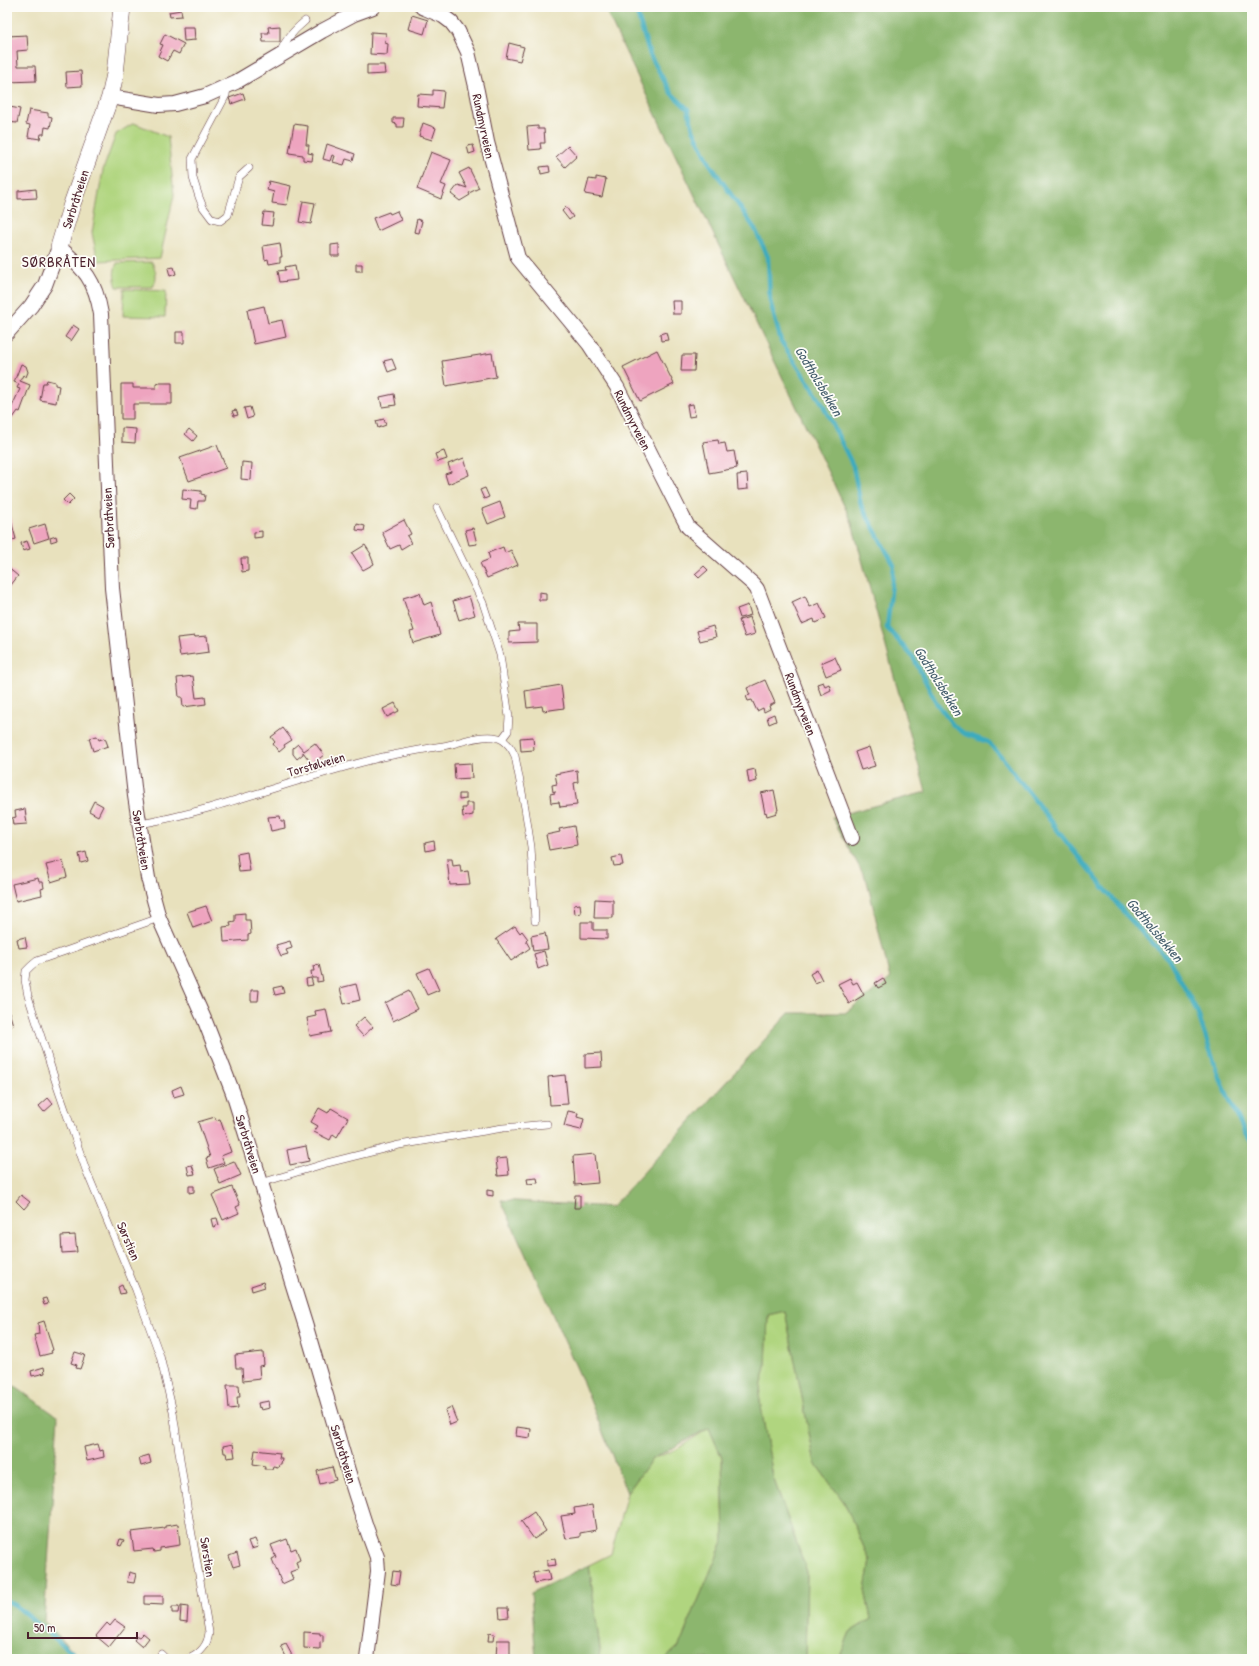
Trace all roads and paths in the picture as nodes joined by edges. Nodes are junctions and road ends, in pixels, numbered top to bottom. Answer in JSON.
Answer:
{"nodes":[{"id":1,"x":122,"y":7,"type":"edge"},
{"id":2,"x":373,"y":7,"type":"edge"},
{"id":3,"x":422,"y":7,"type":"edge"},
{"id":4,"x":305,"y":21,"type":"dead end"},
{"id":5,"x":280,"y":54,"type":"junction"},
{"id":6,"x":227,"y":87,"type":"junction"},
{"id":7,"x":110,"y":97,"type":"junction"},
{"id":8,"x":249,"y":168,"type":"dead end"},
{"id":9,"x":59,"y":247,"type":"junction"},
{"id":10,"x":7,"y":333,"type":"edge"},
{"id":11,"x":437,"y":508,"type":"dead end"},
{"id":12,"x":502,"y":739,"type":"junction"},
{"id":13,"x":140,"y":824,"type":"junction"},
{"id":14,"x":852,"y":838,"type":"dead end"},
{"id":15,"x":159,"y":918,"type":"junction"},
{"id":16,"x":535,"y":921,"type":"dead end"},
{"id":17,"x":547,"y":1124,"type":"dead end"},
{"id":18,"x":261,"y":1183,"type":"junction"},
{"id":19,"x":188,"y":1659,"type":"edge"},
{"id":20,"x":367,"y":1659,"type":"edge"}],
"edges":[{"from":1,"to":7,"type":"street","name":"Sørbråtveien"},
{"from":2,"to":5,"type":"street"},
{"from":3,"to":14,"type":"street","name":"Rundmyrveien"},
{"from":4,"to":5,"type":"lane"},
{"from":5,"to":6,"type":"street"},
{"from":6,"to":7,"type":"street"},
{"from":6,"to":8,"type":"lane"},
{"from":7,"to":9,"type":"street","name":"Sørbråtveien"},
{"from":9,"to":10,"type":"street"},
{"from":9,"to":13,"type":"street","name":"Sørbråtveien"},
{"from":11,"to":12,"type":"lane"},
{"from":12,"to":13,"type":"lane","name":"Torstølveien"},
{"from":12,"to":16,"type":"lane"},
{"from":13,"to":15,"type":"street","name":"Sørbråtveien"},
{"from":15,"to":18,"type":"street","name":"Sørbråtveien"},
{"from":15,"to":19,"type":"lane","name":"Sørstien"},
{"from":17,"to":18,"type":"lane"},
{"from":18,"to":20,"type":"street","name":"Sørbråtveien"}]}
